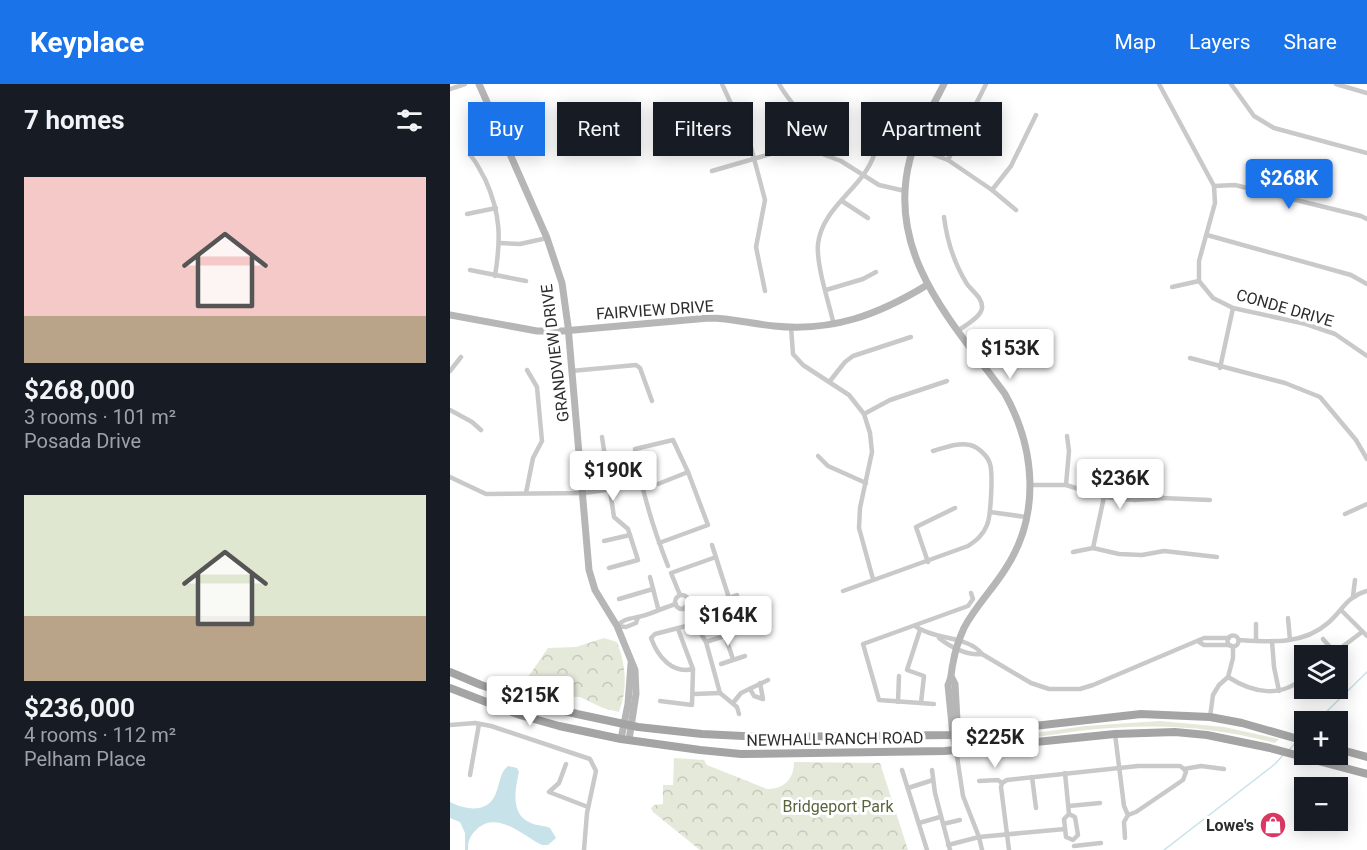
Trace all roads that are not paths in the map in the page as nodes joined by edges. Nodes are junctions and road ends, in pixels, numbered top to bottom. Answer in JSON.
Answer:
{"nodes":[{"id":1,"x":465,"y":84,"type":"edge"},
{"id":2,"x":479,"y":84,"type":"edge"},
{"id":3,"x":722,"y":84,"type":"edge"},
{"id":4,"x":779,"y":84,"type":"edge"},
{"id":5,"x":944,"y":84,"type":"edge"},
{"id":6,"x":986,"y":84,"type":"edge"},
{"id":7,"x":1159,"y":84,"type":"edge"},
{"id":8,"x":1231,"y":84,"type":"edge"},
{"id":9,"x":1336,"y":84,"type":"edge"},
{"id":10,"x":450,"y":89,"type":"edge"},
{"id":11,"x":1367,"y":93,"type":"edge"},
{"id":12,"x":730,"y":102,"type":"edge"},
{"id":13,"x":792,"y":102,"type":"edge"},
{"id":14,"x":935,"y":102,"type":"edge"},
{"id":15,"x":1035,"y":116,"type":"dead end"},
{"id":16,"x":1367,"y":153,"type":"edge"},
{"id":17,"x":753,"y":154,"type":"edge"},
{"id":18,"x":765,"y":155,"type":"edge"},
{"id":19,"x":471,"y":156,"type":"edge"},
{"id":20,"x":828,"y":156,"type":"edge"},
{"id":21,"x":873,"y":156,"type":"edge"},
{"id":22,"x":911,"y":156,"type":"edge"},
{"id":23,"x":937,"y":156,"type":"edge"},
{"id":24,"x":754,"y":158,"type":"junction"},
{"id":25,"x":948,"y":160,"type":"junction"},
{"id":26,"x":712,"y":171,"type":"dead end"},
{"id":27,"x":862,"y":175,"type":"junction"},
{"id":28,"x":1214,"y":186,"type":"junction"},
{"id":29,"x":992,"y":190,"type":"junction"},
{"id":30,"x":905,"y":191,"type":"junction"},
{"id":31,"x":842,"y":201,"type":"junction"},
{"id":32,"x":496,"y":208,"type":"junction"},
{"id":33,"x":1016,"y":210,"type":"dead end"},
{"id":34,"x":467,"y":213,"type":"dead end"},
{"id":35,"x":944,"y":217,"type":"dead end"},
{"id":36,"x":868,"y":218,"type":"dead end"},
{"id":37,"x":1367,"y":219,"type":"edge"},
{"id":38,"x":1207,"y":235,"type":"junction"},
{"id":39,"x":548,"y":238,"type":"junction"},
{"id":40,"x":500,"y":243,"type":"junction"},
{"id":41,"x":470,"y":270,"type":"dead end"},
{"id":42,"x":876,"y":272,"type":"dead end"},
{"id":43,"x":495,"y":276,"type":"junction"},
{"id":44,"x":1199,"y":281,"type":"junction"},
{"id":45,"x":526,"y":282,"type":"dead end"},
{"id":46,"x":1367,"y":284,"type":"edge"},
{"id":47,"x":927,"y":285,"type":"junction"},
{"id":48,"x":1172,"y":287,"type":"dead end"},
{"id":49,"x":826,"y":290,"type":"junction"},
{"id":50,"x":765,"y":291,"type":"dead end"},
{"id":51,"x":1233,"y":308,"type":"junction"},
{"id":52,"x":450,"y":315,"type":"edge"},
{"id":53,"x":834,"y":325,"type":"junction"},
{"id":54,"x":791,"y":327,"type":"junction"},
{"id":55,"x":959,"y":330,"type":"junction"},
{"id":56,"x":568,"y":331,"type":"junction"},
{"id":57,"x":911,"y":337,"type":"dead end"},
{"id":58,"x":1367,"y":356,"type":"edge"},
{"id":59,"x":461,"y":357,"type":"dead end"},
{"id":60,"x":1190,"y":358,"type":"dead end"},
{"id":61,"x":1220,"y":368,"type":"junction"},
{"id":62,"x":527,"y":370,"type":"dead end"},
{"id":63,"x":450,"y":371,"type":"edge"},
{"id":64,"x":571,"y":371,"type":"junction"},
{"id":65,"x":830,"y":381,"type":"junction"},
{"id":66,"x":947,"y":381,"type":"dead end"},
{"id":67,"x":652,"y":401,"type":"dead end"},
{"id":68,"x":450,"y":411,"type":"edge"},
{"id":69,"x":864,"y":414,"type":"junction"},
{"id":70,"x":481,"y":430,"type":"dead end"},
{"id":71,"x":1067,"y":436,"type":"dead end"},
{"id":72,"x":602,"y":437,"type":"dead end"},
{"id":73,"x":933,"y":451,"type":"dead end"},
{"id":74,"x":818,"y":456,"type":"dead end"},
{"id":75,"x":1367,"y":459,"type":"edge"},
{"id":76,"x":1136,"y":468,"type":"dead end"},
{"id":77,"x":688,"y":472,"type":"junction"},
{"id":78,"x":450,"y":477,"type":"edge"},
{"id":79,"x":866,"y":483,"type":"junction"},
{"id":80,"x":658,"y":484,"type":"dead end"},
{"id":81,"x":641,"y":485,"type":"junction"},
{"id":82,"x":1031,"y":485,"type":"junction"},
{"id":83,"x":1066,"y":485,"type":"junction"},
{"id":84,"x":611,"y":491,"type":"junction"},
{"id":85,"x":526,"y":493,"type":"junction"},
{"id":86,"x":584,"y":493,"type":"junction"},
{"id":87,"x":1104,"y":497,"type":"junction"},
{"id":88,"x":1135,"y":500,"type":"junction"},
{"id":89,"x":1210,"y":500,"type":"dead end"},
{"id":90,"x":1367,"y":504,"type":"edge"},
{"id":91,"x":955,"y":508,"type":"dead end"},
{"id":92,"x":990,"y":512,"type":"junction"},
{"id":93,"x":1345,"y":514,"type":"dead end"},
{"id":94,"x":1027,"y":517,"type":"junction"},
{"id":95,"x":630,"y":535,"type":"junction"},
{"id":96,"x":604,"y":541,"type":"dead end"},
{"id":97,"x":659,"y":543,"type":"junction"},
{"id":98,"x":712,"y":544,"type":"dead end"},
{"id":99,"x":1093,"y":548,"type":"junction"},
{"id":100,"x":1073,"y":552,"type":"dead end"},
{"id":101,"x":716,"y":557,"type":"junction"},
{"id":102,"x":1217,"y":557,"type":"dead end"},
{"id":103,"x":928,"y":562,"type":"junction"},
{"id":104,"x":668,"y":566,"type":"dead end"},
{"id":105,"x":609,"y":568,"type":"dead end"},
{"id":106,"x":650,"y":577,"type":"dead end"},
{"id":107,"x":873,"y":579,"type":"junction"},
{"id":108,"x":1355,"y":580,"type":"dead end"},
{"id":109,"x":653,"y":589,"type":"junction"},
{"id":110,"x":843,"y":591,"type":"dead end"},
{"id":111,"x":1367,"y":591,"type":"edge"},
{"id":112,"x":971,"y":593,"type":"dead end"},
{"id":113,"x":680,"y":595,"type":"junction"},
{"id":114,"x":737,"y":596,"type":"dead end"},
{"id":115,"x":1353,"y":596,"type":"junction"},
{"id":116,"x":729,"y":598,"type":"junction"},
{"id":117,"x":619,"y":599,"type":"dead end"},
{"id":118,"x":676,"y":604,"type":"junction"},
{"id":119,"x":685,"y":607,"type":"junction"},
{"id":120,"x":658,"y":608,"type":"junction"},
{"id":121,"x":699,"y":609,"type":"dead end"},
{"id":122,"x":1341,"y":610,"type":"junction"},
{"id":123,"x":1288,"y":618,"type":"dead end"},
{"id":124,"x":694,"y":624,"type":"junction"},
{"id":125,"x":1256,"y":624,"type":"dead end"},
{"id":126,"x":617,"y":626,"type":"junction"},
{"id":127,"x":915,"y":626,"type":"junction"},
{"id":128,"x":678,"y":629,"type":"junction"},
{"id":129,"x":742,"y":630,"type":"dead end"},
{"id":130,"x":920,"y":630,"type":"junction"},
{"id":131,"x":1365,"y":634,"type":"edge"},
{"id":132,"x":725,"y":636,"type":"junction"},
{"id":133,"x":1229,"y":638,"type":"junction"},
{"id":134,"x":1323,"y":639,"type":"dead end"},
{"id":135,"x":1239,"y":640,"type":"junction"},
{"id":136,"x":1290,"y":640,"type":"junction"},
{"id":137,"x":1256,"y":641,"type":"junction"},
{"id":138,"x":706,"y":642,"type":"junction"},
{"id":139,"x":1199,"y":642,"type":"junction"},
{"id":140,"x":1272,"y":642,"type":"junction"},
{"id":141,"x":957,"y":645,"type":"junction"},
{"id":142,"x":1231,"y":645,"type":"junction"},
{"id":143,"x":1327,"y":645,"type":"edge"},
{"id":144,"x":1347,"y":645,"type":"edge"},
{"id":145,"x":745,"y":656,"type":"dead end"},
{"id":146,"x":733,"y":660,"type":"junction"},
{"id":147,"x":721,"y":664,"type":"dead end"},
{"id":148,"x":693,"y":669,"type":"junction"},
{"id":149,"x":450,"y":672,"type":"edge"},
{"id":150,"x":899,"y":676,"type":"dead end"},
{"id":151,"x":1228,"y":677,"type":"junction"},
{"id":152,"x":768,"y":680,"type":"dead end"},
{"id":153,"x":760,"y":683,"type":"junction"},
{"id":154,"x":1294,"y":685,"type":"edge"},
{"id":155,"x":450,"y":688,"type":"edge"},
{"id":156,"x":750,"y":688,"type":"junction"},
{"id":157,"x":1279,"y":691,"type":"junction"},
{"id":158,"x":720,"y":693,"type":"junction"},
{"id":159,"x":694,"y":694,"type":"junction"},
{"id":160,"x":660,"y":702,"type":"dead end"},
{"id":161,"x":898,"y":702,"type":"junction"},
{"id":162,"x":733,"y":703,"type":"junction"},
{"id":163,"x":921,"y":703,"type":"junction"},
{"id":164,"x":934,"y":704,"type":"dead end"},
{"id":165,"x":739,"y":714,"type":"dead end"},
{"id":166,"x":1210,"y":717,"type":"junction"},
{"id":167,"x":479,"y":724,"type":"junction"},
{"id":168,"x":450,"y":725,"type":"edge"},
{"id":169,"x":628,"y":725,"type":"junction"},
{"id":170,"x":1115,"y":734,"type":"junction"},
{"id":171,"x":956,"y":735,"type":"junction"},
{"id":172,"x":1294,"y":738,"type":"edge"},
{"id":173,"x":625,"y":740,"type":"junction"},
{"id":174,"x":956,"y":750,"type":"junction"},
{"id":175,"x":1348,"y":751,"type":"edge"},
{"id":176,"x":1367,"y":757,"type":"edge"},
{"id":177,"x":566,"y":764,"type":"dead end"},
{"id":178,"x":1119,"y":768,"type":"junction"},
{"id":179,"x":1184,"y":769,"type":"junction"},
{"id":180,"x":1224,"y":769,"type":"dead end"},
{"id":181,"x":902,"y":770,"type":"dead end"},
{"id":182,"x":932,"y":770,"type":"dead end"},
{"id":183,"x":1065,"y":773,"type":"junction"},
{"id":184,"x":1367,"y":774,"type":"edge"},
{"id":185,"x":470,"y":775,"type":"dead end"},
{"id":186,"x":1032,"y":777,"type":"junction"},
{"id":187,"x":933,"y":780,"type":"junction"},
{"id":188,"x":979,"y":781,"type":"dead end"},
{"id":189,"x":1002,"y":783,"type":"junction"},
{"id":190,"x":908,"y":788,"type":"junction"},
{"id":191,"x":1100,"y":803,"type":"dead end"},
{"id":192,"x":1069,"y":806,"type":"junction"},
{"id":193,"x":588,"y":807,"type":"junction"},
{"id":194,"x":1036,"y":808,"type":"dead end"},
{"id":195,"x":1070,"y":814,"type":"junction"},
{"id":196,"x":1128,"y":815,"type":"junction"},
{"id":197,"x":940,"y":817,"type":"junction"},
{"id":198,"x":960,"y":820,"type":"dead end"},
{"id":199,"x":919,"y":823,"type":"junction"},
{"id":200,"x":943,"y":824,"type":"junction"},
{"id":201,"x":1065,"y":829,"type":"junction"},
{"id":202,"x":1006,"y":834,"type":"junction"},
{"id":203,"x":979,"y":837,"type":"junction"},
{"id":204,"x":1125,"y":838,"type":"dead end"},
{"id":205,"x":1073,"y":840,"type":"junction"},
{"id":206,"x":1101,"y":843,"type":"dead end"},
{"id":207,"x":949,"y":848,"type":"edge"},
{"id":208,"x":1074,"y":848,"type":"edge"},
{"id":209,"x":584,"y":850,"type":"edge"},
{"id":210,"x":927,"y":850,"type":"edge"},
{"id":211,"x":982,"y":850,"type":"edge"},
{"id":212,"x":1009,"y":850,"type":"edge"}],
"edges":[{"from":1,"to":10,"type":"street"},
{"from":2,"to":39,"type":"street","name":"GRANDVIEW DRIVE"},
{"from":3,"to":12,"type":"street"},
{"from":4,"to":13,"type":"street"},
{"from":5,"to":14,"type":"street"},
{"from":6,"to":25,"type":"street"},
{"from":7,"to":28,"type":"street"},
{"from":8,"to":16,"type":"street"},
{"from":9,"to":11,"type":"street"},
{"from":15,"to":29,"type":"street"},
{"from":17,"to":24,"type":"street"},
{"from":18,"to":24,"type":"street"},
{"from":19,"to":32,"type":"street"},
{"from":20,"to":27,"type":"street"},
{"from":21,"to":27,"type":"street"},
{"from":22,"to":30,"type":"street"},
{"from":23,"to":25,"type":"street"},
{"from":24,"to":26,"type":"street"},
{"from":24,"to":50,"type":"street"},
{"from":25,"to":29,"type":"street"},
{"from":27,"to":30,"type":"street"},
{"from":27,"to":31,"type":"street"},
{"from":28,"to":37,"type":"street"},
{"from":28,"to":38,"type":"street"},
{"from":29,"to":33,"type":"street"},
{"from":30,"to":47,"type":"street"},
{"from":31,"to":36,"type":"street"},
{"from":31,"to":49,"type":"street"},
{"from":32,"to":34,"type":"street"},
{"from":32,"to":40,"type":"street"},
{"from":35,"to":55,"type":"street"},
{"from":38,"to":44,"type":"street"},
{"from":38,"to":46,"type":"street"},
{"from":39,"to":40,"type":"street"},
{"from":39,"to":56,"type":"street","name":"GRANDVIEW DRIVE"},
{"from":40,"to":43,"type":"street"},
{"from":41,"to":43,"type":"street"},
{"from":42,"to":49,"type":"street"},
{"from":43,"to":45,"type":"street"},
{"from":44,"to":48,"type":"street"},
{"from":44,"to":51,"type":"street","name":"CONDE DRIVE"},
{"from":47,"to":53,"type":"street","name":"FAIRVIEW DRIVE"},
{"from":47,"to":55,"type":"street"},
{"from":49,"to":53,"type":"street"},
{"from":51,"to":58,"type":"street","name":"CONDE DRIVE"},
{"from":51,"to":61,"type":"street"},
{"from":52,"to":56,"type":"street","name":"FAIRVIEW DRIVE"},
{"from":53,"to":54,"type":"street","name":"FAIRVIEW DRIVE"},
{"from":54,"to":56,"type":"street","name":"FAIRVIEW DRIVE"},
{"from":54,"to":65,"type":"street"},
{"from":55,"to":82,"type":"street"},
{"from":56,"to":64,"type":"street","name":"GRANDVIEW DRIVE"},
{"from":57,"to":65,"type":"street"},
{"from":59,"to":63,"type":"street"},
{"from":60,"to":61,"type":"street"},
{"from":61,"to":75,"type":"street"},
{"from":62,"to":85,"type":"street"},
{"from":64,"to":67,"type":"street"},
{"from":64,"to":86,"type":"street","name":"GRANDVIEW DRIVE"},
{"from":65,"to":69,"type":"street"},
{"from":66,"to":69,"type":"street"},
{"from":68,"to":70,"type":"street"},
{"from":69,"to":79,"type":"street"},
{"from":71,"to":83,"type":"street"},
{"from":72,"to":84,"type":"street"},
{"from":73,"to":92,"type":"street"},
{"from":74,"to":79,"type":"street"},
{"from":76,"to":88,"type":"street"},
{"from":77,"to":80,"type":"street"},
{"from":77,"to":81,"type":"street"},
{"from":77,"to":97,"type":"street"},
{"from":78,"to":85,"type":"street"},
{"from":79,"to":107,"type":"street"},
{"from":81,"to":84,"type":"street"},
{"from":81,"to":97,"type":"street"},
{"from":82,"to":83,"type":"street"},
{"from":82,"to":94,"type":"street"},
{"from":83,"to":87,"type":"street"},
{"from":84,"to":86,"type":"street"},
{"from":84,"to":95,"type":"street"},
{"from":85,"to":86,"type":"street"},
{"from":86,"to":126,"type":"street","name":"GRANDVIEW DRIVE"},
{"from":87,"to":88,"type":"street"},
{"from":87,"to":99,"type":"street"},
{"from":88,"to":89,"type":"street"},
{"from":90,"to":93,"type":"street"},
{"from":91,"to":103,"type":"street"},
{"from":92,"to":94,"type":"street"},
{"from":92,"to":103,"type":"street"},
{"from":94,"to":141,"type":"street"},
{"from":95,"to":96,"type":"street"},
{"from":95,"to":105,"type":"street"},
{"from":97,"to":104,"type":"street"},
{"from":98,"to":101,"type":"street"},
{"from":99,"to":100,"type":"street"},
{"from":99,"to":102,"type":"street"},
{"from":101,"to":113,"type":"street"},
{"from":101,"to":116,"type":"street"},
{"from":103,"to":107,"type":"street"},
{"from":106,"to":109,"type":"street"},
{"from":107,"to":110,"type":"street"},
{"from":108,"to":115,"type":"street"},
{"from":109,"to":117,"type":"street"},
{"from":109,"to":120,"type":"street"},
{"from":111,"to":115,"type":"street"},
{"from":112,"to":127,"type":"street"},
{"from":113,"to":118,"type":"street"},
{"from":113,"to":119,"type":"street"},
{"from":114,"to":116,"type":"street"},
{"from":115,"to":122,"type":"street"},
{"from":116,"to":121,"type":"street"},
{"from":118,"to":119,"type":"street"},
{"from":118,"to":120,"type":"street"},
{"from":119,"to":124,"type":"street"},
{"from":120,"to":126,"type":"street"},
{"from":122,"to":131,"type":"street"},
{"from":122,"to":136,"type":"street"},
{"from":123,"to":136,"type":"street"},
{"from":124,"to":128,"type":"street"},
{"from":124,"to":138,"type":"street"},
{"from":125,"to":137,"type":"street"},
{"from":126,"to":169,"type":"street","name":"GRANDVIEW DRIVE"},
{"from":127,"to":130,"type":"street"},
{"from":127,"to":161,"type":"street"},
{"from":128,"to":148,"type":"street"},
{"from":128,"to":148,"type":"street"},
{"from":129,"to":132,"type":"street"},
{"from":130,"to":141,"type":"street"},
{"from":130,"to":163,"type":"street"},
{"from":131,"to":144,"type":"street"},
{"from":132,"to":138,"type":"street"},
{"from":132,"to":146,"type":"street"},
{"from":133,"to":135,"type":"street"},
{"from":133,"to":139,"type":"street"},
{"from":133,"to":142,"type":"street"},
{"from":134,"to":143,"type":"street"},
{"from":135,"to":137,"type":"street"},
{"from":135,"to":142,"type":"street"},
{"from":136,"to":140,"type":"street"},
{"from":137,"to":140,"type":"street"},
{"from":138,"to":158,"type":"street"},
{"from":139,"to":141,"type":"street"},
{"from":139,"to":142,"type":"street"},
{"from":140,"to":157,"type":"street"},
{"from":141,"to":171,"type":"street"},
{"from":142,"to":151,"type":"street"},
{"from":145,"to":146,"type":"street"},
{"from":146,"to":147,"type":"street"},
{"from":148,"to":159,"type":"street"},
{"from":149,"to":169,"type":"main road","name":"NEWHALL RANCH ROAD"},
{"from":150,"to":161,"type":"street"},
{"from":151,"to":157,"type":"street"},
{"from":151,"to":166,"type":"street"},
{"from":152,"to":153,"type":"street"},
{"from":153,"to":156,"type":"street"},
{"from":153,"to":156,"type":"street"},
{"from":154,"to":157,"type":"street"},
{"from":155,"to":173,"type":"main road","name":"NEWHALL RANCH ROAD"},
{"from":156,"to":162,"type":"street"},
{"from":158,"to":159,"type":"street"},
{"from":158,"to":162,"type":"street"},
{"from":159,"to":160,"type":"street"},
{"from":161,"to":163,"type":"street"},
{"from":162,"to":165,"type":"street"},
{"from":163,"to":164,"type":"street"},
{"from":166,"to":171,"type":"main road","name":"NEWHALL RANCH ROAD"},
{"from":166,"to":172,"type":"main road","name":"NEWHALL RANCH ROAD"},
{"from":167,"to":168,"type":"street"},
{"from":167,"to":185,"type":"street"},
{"from":167,"to":193,"type":"street"},
{"from":169,"to":171,"type":"main road","name":"NEWHALL RANCH ROAD"},
{"from":169,"to":173,"type":"street","name":"GRANDVIEW DRIVE"},
{"from":170,"to":174,"type":"main road","name":"NEWHALL RANCH ROAD"},
{"from":170,"to":178,"type":"street"},
{"from":170,"to":184,"type":"main road","name":"NEWHALL RANCH ROAD"},
{"from":171,"to":174,"type":"street"},
{"from":173,"to":174,"type":"main road","name":"NEWHALL RANCH ROAD"},
{"from":174,"to":203,"type":"street"},
{"from":175,"to":176,"type":"main road"},
{"from":177,"to":193,"type":"street"},
{"from":178,"to":179,"type":"street"},
{"from":178,"to":183,"type":"street"},
{"from":178,"to":196,"type":"street"},
{"from":179,"to":180,"type":"street"},
{"from":179,"to":196,"type":"street"},
{"from":181,"to":190,"type":"street"},
{"from":182,"to":187,"type":"street"},
{"from":183,"to":186,"type":"street"},
{"from":183,"to":192,"type":"street"},
{"from":186,"to":189,"type":"street"},
{"from":186,"to":194,"type":"street"},
{"from":187,"to":190,"type":"street"},
{"from":187,"to":197,"type":"street"},
{"from":188,"to":189,"type":"street"},
{"from":189,"to":202,"type":"street"},
{"from":190,"to":199,"type":"street"},
{"from":191,"to":192,"type":"street"},
{"from":192,"to":195,"type":"street"},
{"from":193,"to":209,"type":"street"},
{"from":195,"to":201,"type":"street"},
{"from":195,"to":205,"type":"street"},
{"from":196,"to":204,"type":"street"},
{"from":197,"to":199,"type":"street"},
{"from":197,"to":200,"type":"street"},
{"from":198,"to":200,"type":"street"},
{"from":199,"to":210,"type":"street"},
{"from":200,"to":207,"type":"street"},
{"from":201,"to":202,"type":"street"},
{"from":201,"to":205,"type":"street"},
{"from":202,"to":203,"type":"street"},
{"from":202,"to":212,"type":"street"},
{"from":203,"to":207,"type":"street"},
{"from":203,"to":211,"type":"street"},
{"from":205,"to":208,"type":"street"},
{"from":206,"to":208,"type":"street"}]}
